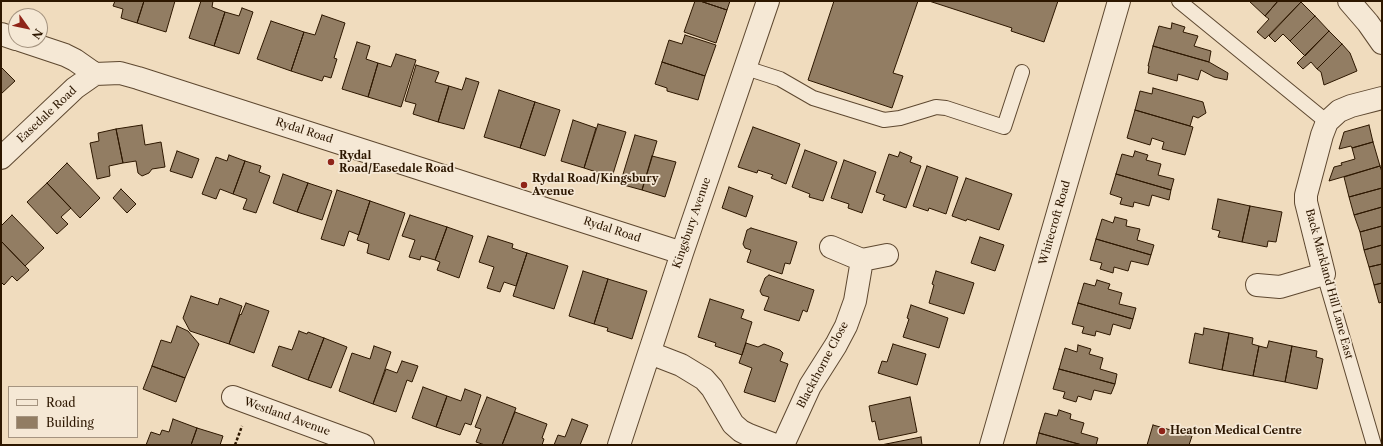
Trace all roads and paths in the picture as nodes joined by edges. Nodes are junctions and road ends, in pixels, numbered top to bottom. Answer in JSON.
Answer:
{"nodes":[{"id":1,"x":768,"y":1,"type":"edge"},
{"id":2,"x":1120,"y":1,"type":"edge"},
{"id":3,"x":1179,"y":1,"type":"edge"},
{"id":4,"x":1349,"y":1,"type":"edge"},
{"id":5,"x":1382,"y":43,"type":"edge"},
{"id":6,"x":44,"y":48,"type":"edge"},
{"id":7,"x":746,"y":68,"type":"junction"},
{"id":8,"x":1022,"y":72,"type":"dead end"},
{"id":9,"x":95,"y":74,"type":"junction"},
{"id":10,"x":1382,"y":98,"type":"edge"},
{"id":11,"x":1327,"y":122,"type":"junction"},
{"id":12,"x":1,"y":158,"type":"edge"},
{"id":13,"x":831,"y":247,"type":"dead end"},
{"id":14,"x":682,"y":253,"type":"junction"},
{"id":15,"x":887,"y":255,"type":"dead end"},
{"id":16,"x":862,"y":260,"type":"junction"},
{"id":17,"x":1324,"y":274,"type":"junction"},
{"id":18,"x":1256,"y":285,"type":"dead end"},
{"id":19,"x":650,"y":353,"type":"junction"},
{"id":20,"x":233,"y":397,"type":"dead end"},
{"id":21,"x":363,"y":445,"type":"edge"},
{"id":22,"x":619,"y":445,"type":"edge"},
{"id":23,"x":775,"y":445,"type":"edge"},
{"id":24,"x":783,"y":445,"type":"edge"},
{"id":25,"x":991,"y":445,"type":"edge"},
{"id":26,"x":1374,"y":445,"type":"edge"}],
"edges":[{"from":1,"to":7,"type":"street","name":"Kingsbury Avenue"},
{"from":2,"to":25,"type":"street","name":"Whitecroft Road"},
{"from":3,"to":11,"type":"lane"},
{"from":4,"to":5,"type":"street"},
{"from":6,"to":9,"type":"street"},
{"from":7,"to":8,"type":"lane"},
{"from":7,"to":14,"type":"street","name":"Kingsbury Avenue"},
{"from":9,"to":12,"type":"street","name":"Easedale Road"},
{"from":9,"to":14,"type":"street","name":"Rydal Road"},
{"from":10,"to":11,"type":"street"},
{"from":11,"to":17,"type":"street","name":"Back Markland Hill Lane East"},
{"from":13,"to":16,"type":"street"},
{"from":14,"to":19,"type":"street","name":"Kingsbury Avenue"},
{"from":15,"to":16,"type":"street"},
{"from":16,"to":24,"type":"street","name":"Blackthorne Close"},
{"from":17,"to":18,"type":"street"},
{"from":17,"to":26,"type":"lane","name":"Back Markland Hill Lane East"},
{"from":19,"to":22,"type":"street","name":"Kingsbury Avenue"},
{"from":19,"to":23,"type":"street"},
{"from":20,"to":21,"type":"street","name":"Westland Avenue"}]}
